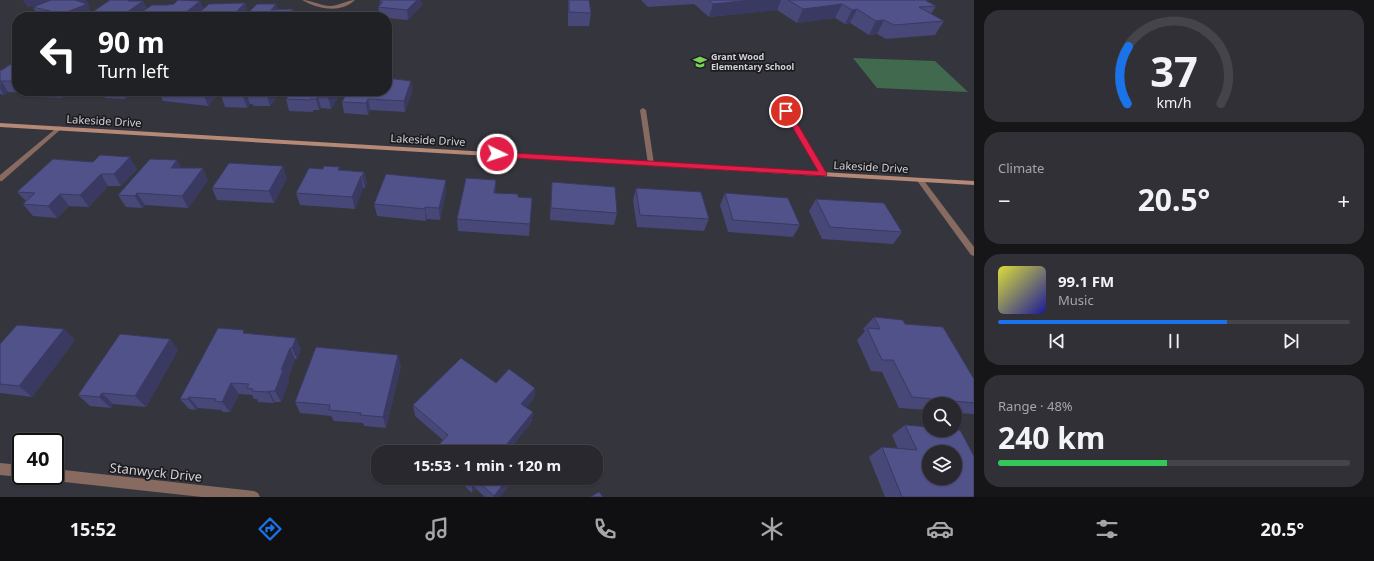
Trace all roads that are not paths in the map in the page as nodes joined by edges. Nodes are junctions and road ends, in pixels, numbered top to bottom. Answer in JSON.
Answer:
{"nodes":[{"id":1,"x":304,"y":0,"type":"edge"},
{"id":2,"x":353,"y":0,"type":"edge"},
{"id":3,"x":643,"y":110,"type":"dead end"},
{"id":4,"x":786,"y":111,"type":"dead end"},
{"id":5,"x":0,"y":125,"type":"edge"},
{"id":6,"x":59,"y":128,"type":"junction"},
{"id":7,"x":651,"y":164,"type":"junction"},
{"id":8,"x":823,"y":174,"type":"junction"},
{"id":9,"x":0,"y":179,"type":"edge"},
{"id":10,"x":920,"y":180,"type":"junction"},
{"id":11,"x":974,"y":183,"type":"edge"},
{"id":12,"x":974,"y":253,"type":"edge"},
{"id":13,"x":0,"y":469,"type":"edge"},
{"id":14,"x":12,"y":470,"type":"edge"},
{"id":15,"x":64,"y":476,"type":"edge"},
{"id":16,"x":254,"y":497,"type":"edge"}],
"edges":[{"from":1,"to":2,"type":"street"},
{"from":3,"to":7,"type":"street"},
{"from":4,"to":8,"type":"street"},
{"from":5,"to":6,"type":"street","name":"Lakeside Drive"},
{"from":6,"to":7,"type":"street","name":"Lakeside Drive"},
{"from":6,"to":9,"type":"street"},
{"from":7,"to":8,"type":"street","name":"Lakeside Drive"},
{"from":8,"to":10,"type":"street","name":"Lakeside Drive"},
{"from":10,"to":11,"type":"street","name":"Lakeside Drive"},
{"from":10,"to":12,"type":"street"},
{"from":13,"to":14,"type":"street"},
{"from":15,"to":16,"type":"street","name":"Stanwyck Drive"}]}
